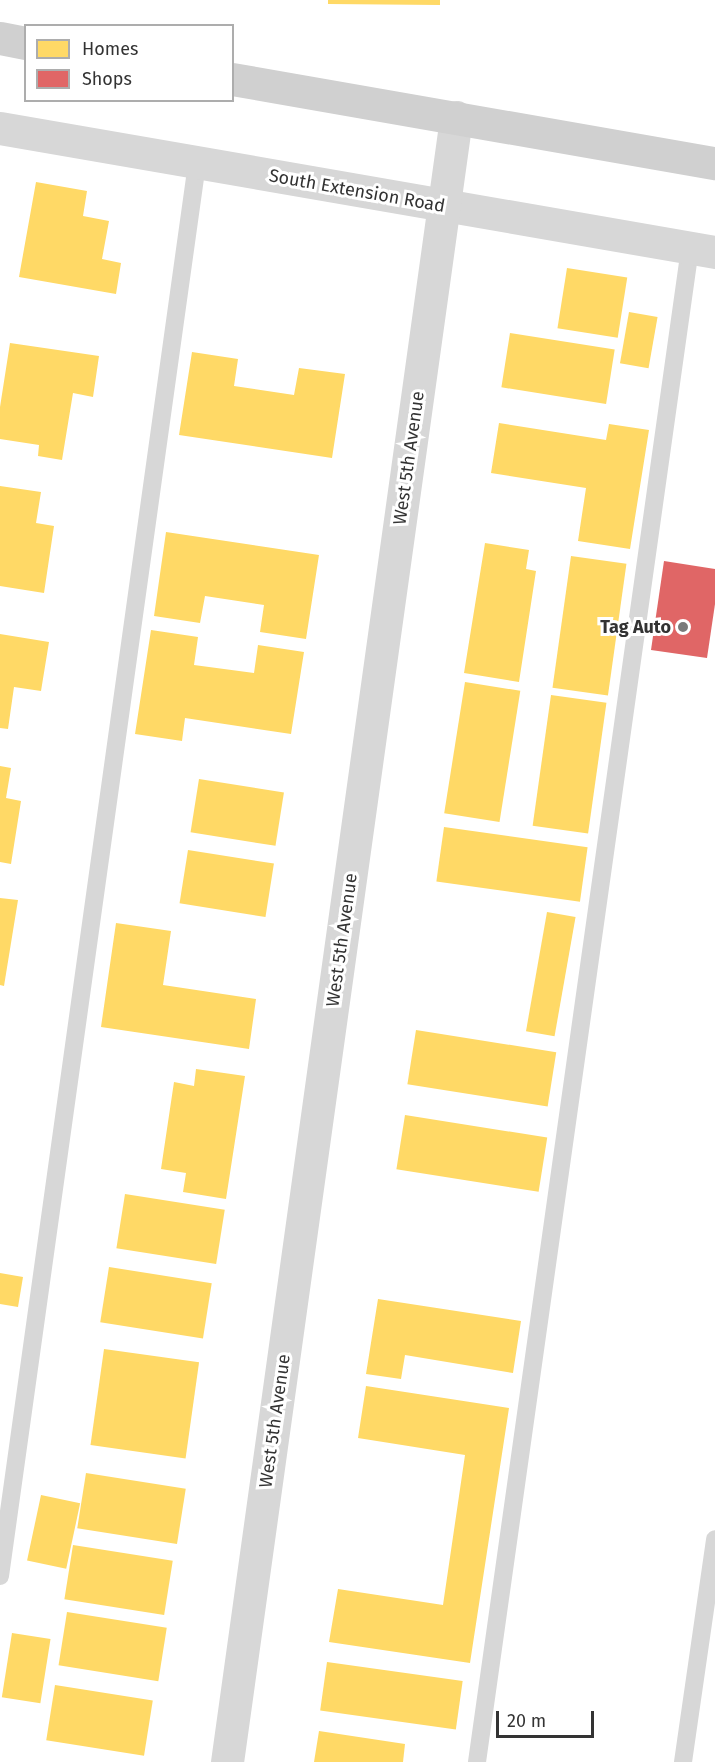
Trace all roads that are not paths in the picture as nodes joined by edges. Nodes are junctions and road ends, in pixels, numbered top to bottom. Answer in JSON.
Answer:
{"nodes":[{"id":1,"x":0,"y":38,"type":"edge"},
{"id":2,"x":24,"y":43,"type":"edge"},
{"id":3,"x":234,"y":79,"type":"edge"},
{"id":4,"x":456,"y":117,"type":"junction"},
{"id":5,"x":0,"y":128,"type":"edge"},
{"id":6,"x":715,"y":163,"type":"edge"},
{"id":7,"x":197,"y":164,"type":"junction"},
{"id":8,"x":444,"y":205,"type":"junction"},
{"id":9,"x":703,"y":250,"type":"edge"},
{"id":10,"x":715,"y":1539,"type":"edge"},
{"id":11,"x":0,"y":1576,"type":"edge"},
{"id":12,"x":227,"y":1762,"type":"edge"},
{"id":13,"x":477,"y":1762,"type":"edge"},
{"id":14,"x":683,"y":1762,"type":"edge"}],
"edges":[{"from":1,"to":2,"type":"street"},
{"from":3,"to":4,"type":"street"},
{"from":4,"to":6,"type":"street"},
{"from":4,"to":8,"type":"street","name":"West 5th Avenue"},
{"from":5,"to":7,"type":"street","name":"South Extension Road"},
{"from":7,"to":8,"type":"street","name":"South Extension Road"},
{"from":7,"to":11,"type":"lane"},
{"from":8,"to":9,"type":"street","name":"South Extension Road"},
{"from":8,"to":12,"type":"street","name":"West 5th Avenue"},
{"from":9,"to":13,"type":"lane"},
{"from":10,"to":14,"type":"lane"}]}
